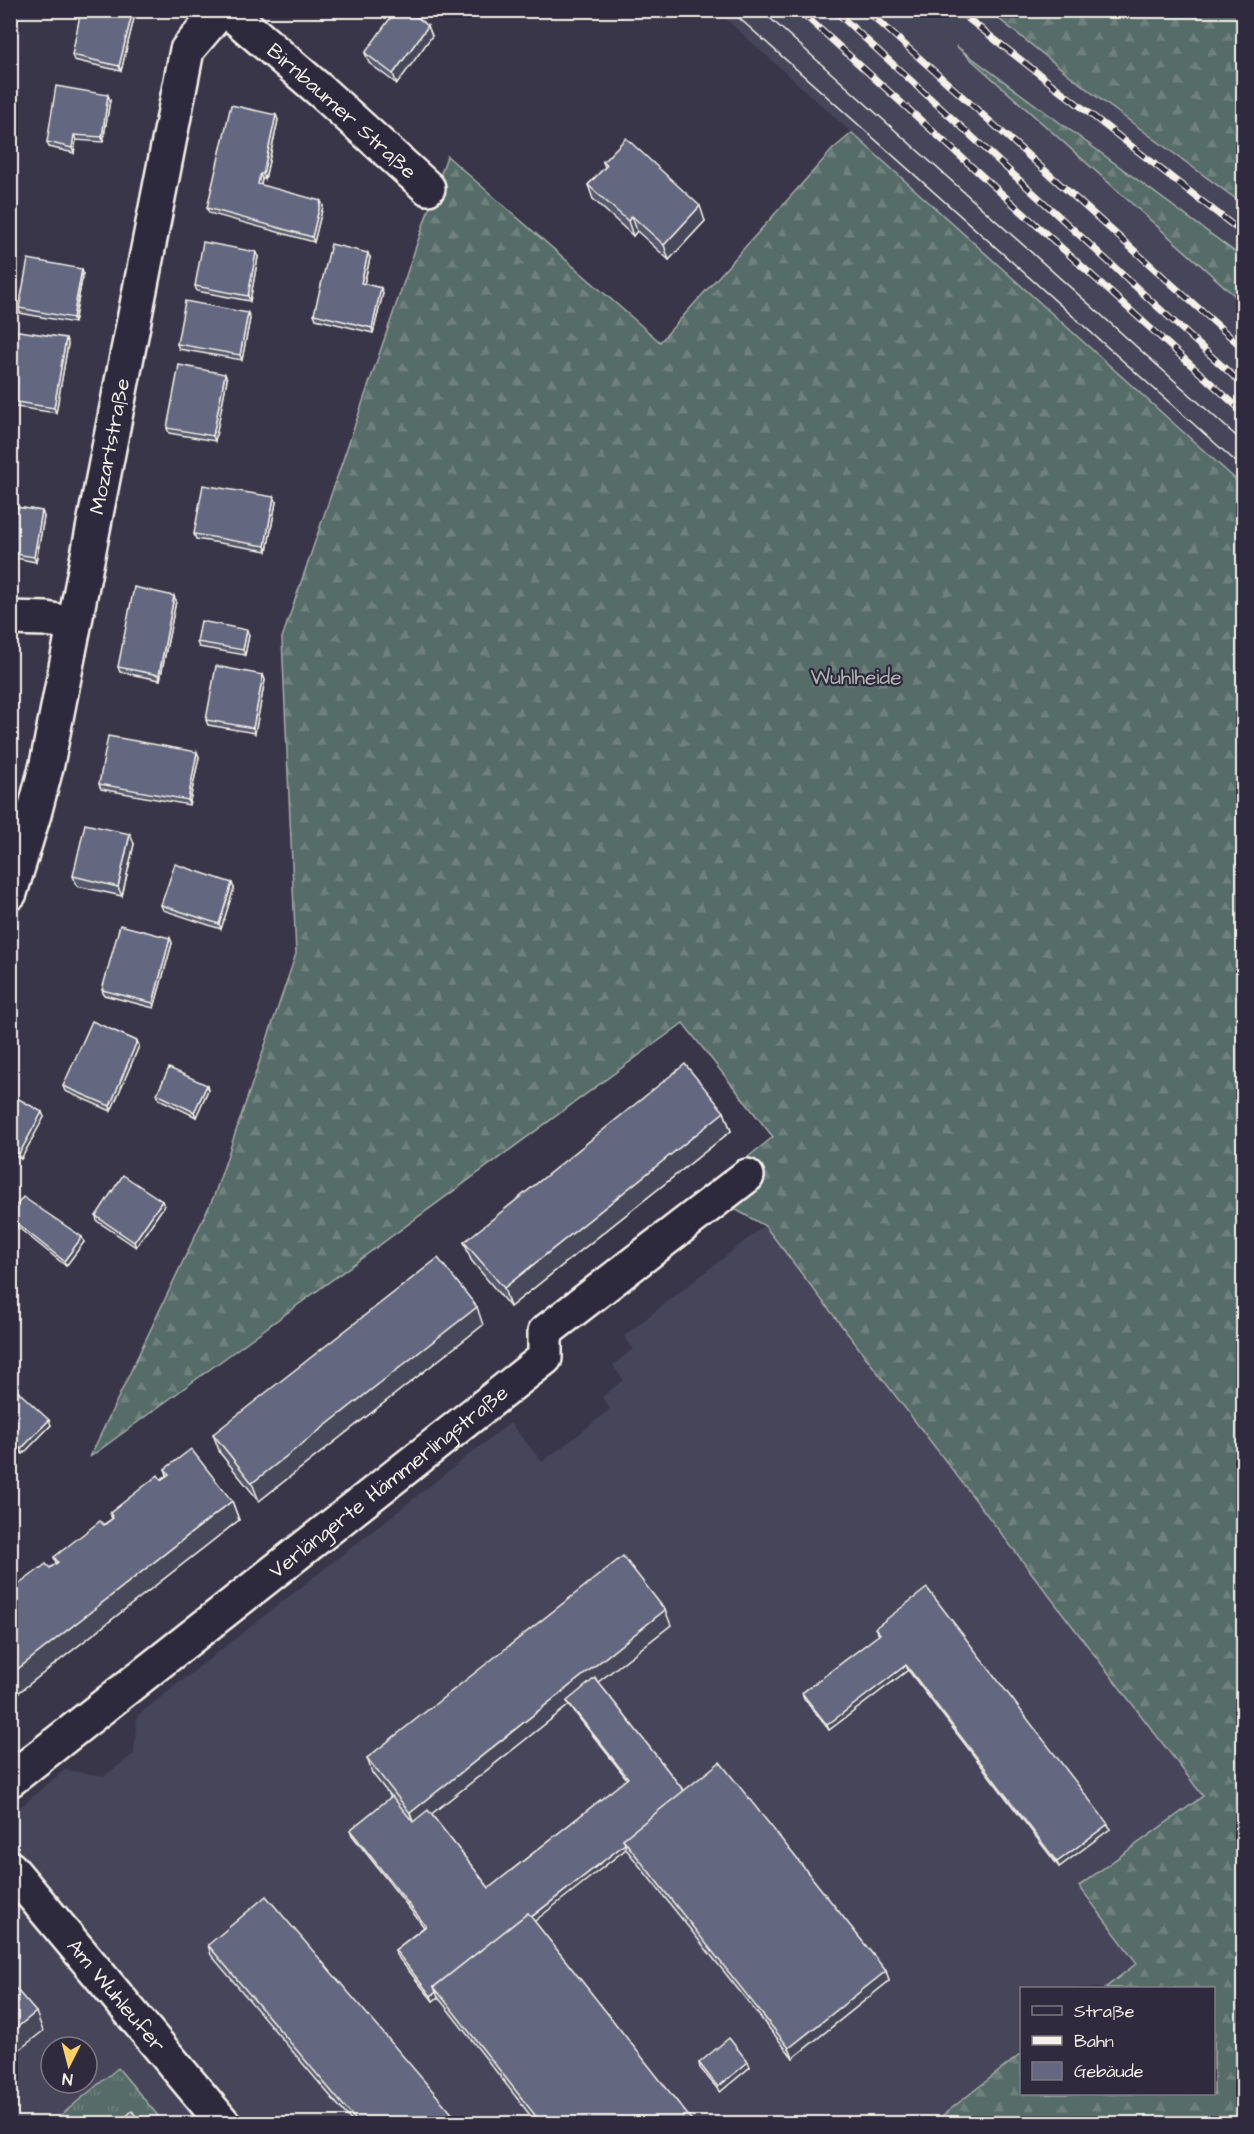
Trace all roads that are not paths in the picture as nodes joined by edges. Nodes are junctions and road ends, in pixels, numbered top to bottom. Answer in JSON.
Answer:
{"nodes":[{"id":1,"x":221,"y":10,"type":"edge"},
{"id":2,"x":227,"y":10,"type":"edge"},
{"id":3,"x":428,"y":188,"type":"dead end"},
{"id":4,"x":10,"y":618,"type":"edge"},
{"id":5,"x":74,"y":624,"type":"junction"},
{"id":6,"x":10,"y":892,"type":"edge"},
{"id":7,"x":747,"y":1176,"type":"dead end"},
{"id":8,"x":10,"y":1780,"type":"edge"},
{"id":9,"x":10,"y":1868,"type":"edge"},
{"id":10,"x":224,"y":2124,"type":"edge"}],
"edges":[{"from":1,"to":5,"type":"street","name":"Mozartstraße"},
{"from":2,"to":3,"type":"street","name":"Birnbaumer Straße"},
{"from":4,"to":5,"type":"street"},
{"from":5,"to":6,"type":"street","name":"Mozartstraße"},
{"from":7,"to":8,"type":"street","name":"Verlängerte Hämmerlingstraße"},
{"from":9,"to":10,"type":"street","name":"Am Wuhleufer"}]}
